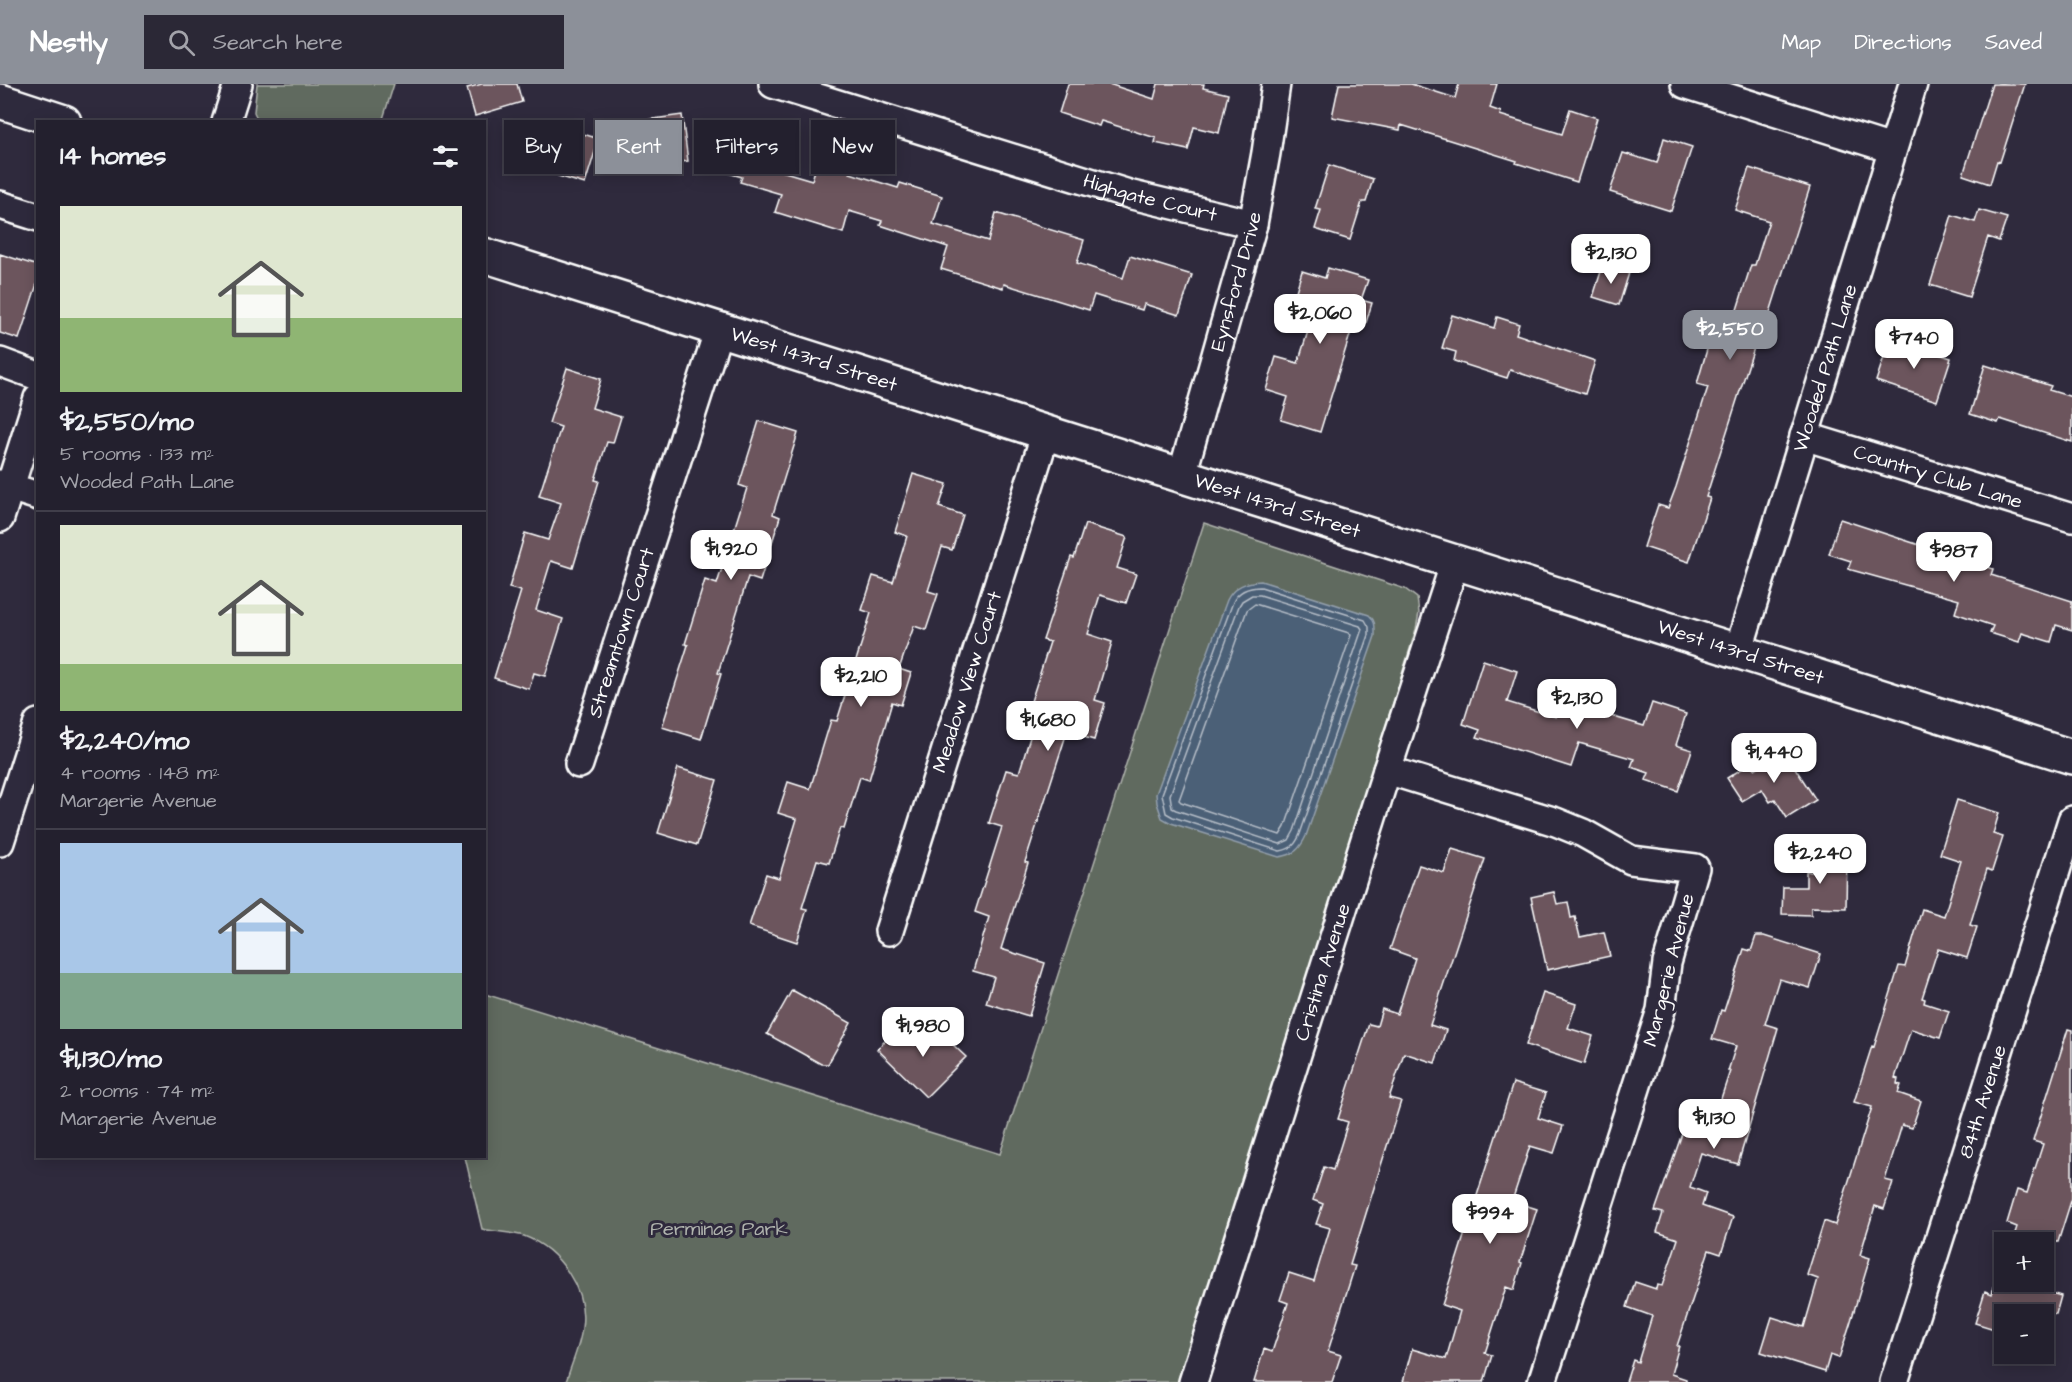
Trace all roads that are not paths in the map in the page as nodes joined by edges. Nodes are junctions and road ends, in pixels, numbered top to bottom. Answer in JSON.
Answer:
{"nodes":[{"id":1,"x":237,"y":84,"type":"edge"},
{"id":2,"x":773,"y":84,"type":"edge"},
{"id":3,"x":1276,"y":84,"type":"edge"},
{"id":4,"x":1685,"y":84,"type":"edge"},
{"id":5,"x":1913,"y":84,"type":"edge"},
{"id":6,"x":0,"y":101,"type":"edge"},
{"id":7,"x":58,"y":120,"type":"edge"},
{"id":8,"x":227,"y":120,"type":"edge"},
{"id":9,"x":1892,"y":149,"type":"junction"},
{"id":10,"x":0,"y":205,"type":"edge"},
{"id":11,"x":36,"y":216,"type":"edge"},
{"id":12,"x":1253,"y":224,"type":"junction"},
{"id":13,"x":486,"y":256,"type":"edge"},
{"id":14,"x":719,"y":329,"type":"junction"},
{"id":15,"x":0,"y":362,"type":"edge"},
{"id":16,"x":36,"y":375,"type":"edge"},
{"id":17,"x":36,"y":403,"type":"edge"},
{"id":18,"x":1046,"y":432,"type":"junction"},
{"id":19,"x":1804,"y":435,"type":"junction"},
{"id":20,"x":1182,"y":475,"type":"junction"},
{"id":21,"x":5,"y":485,"type":"edge"},
{"id":22,"x":36,"y":495,"type":"edge"},
{"id":23,"x":0,"y":518,"type":"edge"},
{"id":24,"x":2072,"y":518,"type":"edge"},
{"id":25,"x":1455,"y":562,"type":"junction"},
{"id":26,"x":1738,"y":652,"type":"junction"},
{"id":27,"x":36,"y":729,"type":"edge"},
{"id":28,"x":2072,"y":757,"type":"edge"},
{"id":29,"x":579,"y":764,"type":"dead end"},
{"id":30,"x":1387,"y":770,"type":"junction"},
{"id":31,"x":2072,"y":820,"type":"edge"},
{"id":32,"x":0,"y":842,"type":"edge"},
{"id":33,"x":889,"y":932,"type":"dead end"},
{"id":34,"x":1193,"y":1382,"type":"edge"},
{"id":35,"x":1542,"y":1382,"type":"edge"},
{"id":36,"x":1894,"y":1382,"type":"edge"}],
"edges":[{"from":1,"to":8,"type":"street"},
{"from":2,"to":12,"type":"street","name":"Highgate Court"},
{"from":3,"to":12,"type":"street","name":"Eynsford Drive"},
{"from":4,"to":9,"type":"street"},
{"from":5,"to":9,"type":"street","name":"Wooded Path Lane"},
{"from":6,"to":7,"type":"main road"},
{"from":9,"to":19,"type":"street","name":"Wooded Path Lane"},
{"from":10,"to":11,"type":"street"},
{"from":12,"to":20,"type":"street","name":"Eynsford Drive"},
{"from":13,"to":14,"type":"main road","name":"West 143rd Street"},
{"from":14,"to":18,"type":"main road","name":"West 143rd Street"},
{"from":14,"to":29,"type":"street","name":"Streamtown Court"},
{"from":15,"to":16,"type":"street"},
{"from":17,"to":21,"type":"street"},
{"from":18,"to":20,"type":"main road","name":"West 143rd Street"},
{"from":18,"to":33,"type":"street","name":"Meadow View Court"},
{"from":19,"to":24,"type":"street","name":"Country Club Lane"},
{"from":19,"to":26,"type":"street","name":"Wooded Path Lane"},
{"from":20,"to":25,"type":"main road","name":"West 143rd Street"},
{"from":21,"to":22,"type":"street"},
{"from":21,"to":23,"type":"street"},
{"from":25,"to":26,"type":"main road","name":"West 143rd Street"},
{"from":25,"to":30,"type":"street","name":"Cristina Avenue"},
{"from":26,"to":28,"type":"main road","name":"West 143rd Street"},
{"from":27,"to":32,"type":"street"},
{"from":30,"to":34,"type":"street","name":"Cristina Avenue"},
{"from":30,"to":35,"type":"street","name":"Margerie Avenue"},
{"from":31,"to":36,"type":"street","name":"84th Avenue"}]}
